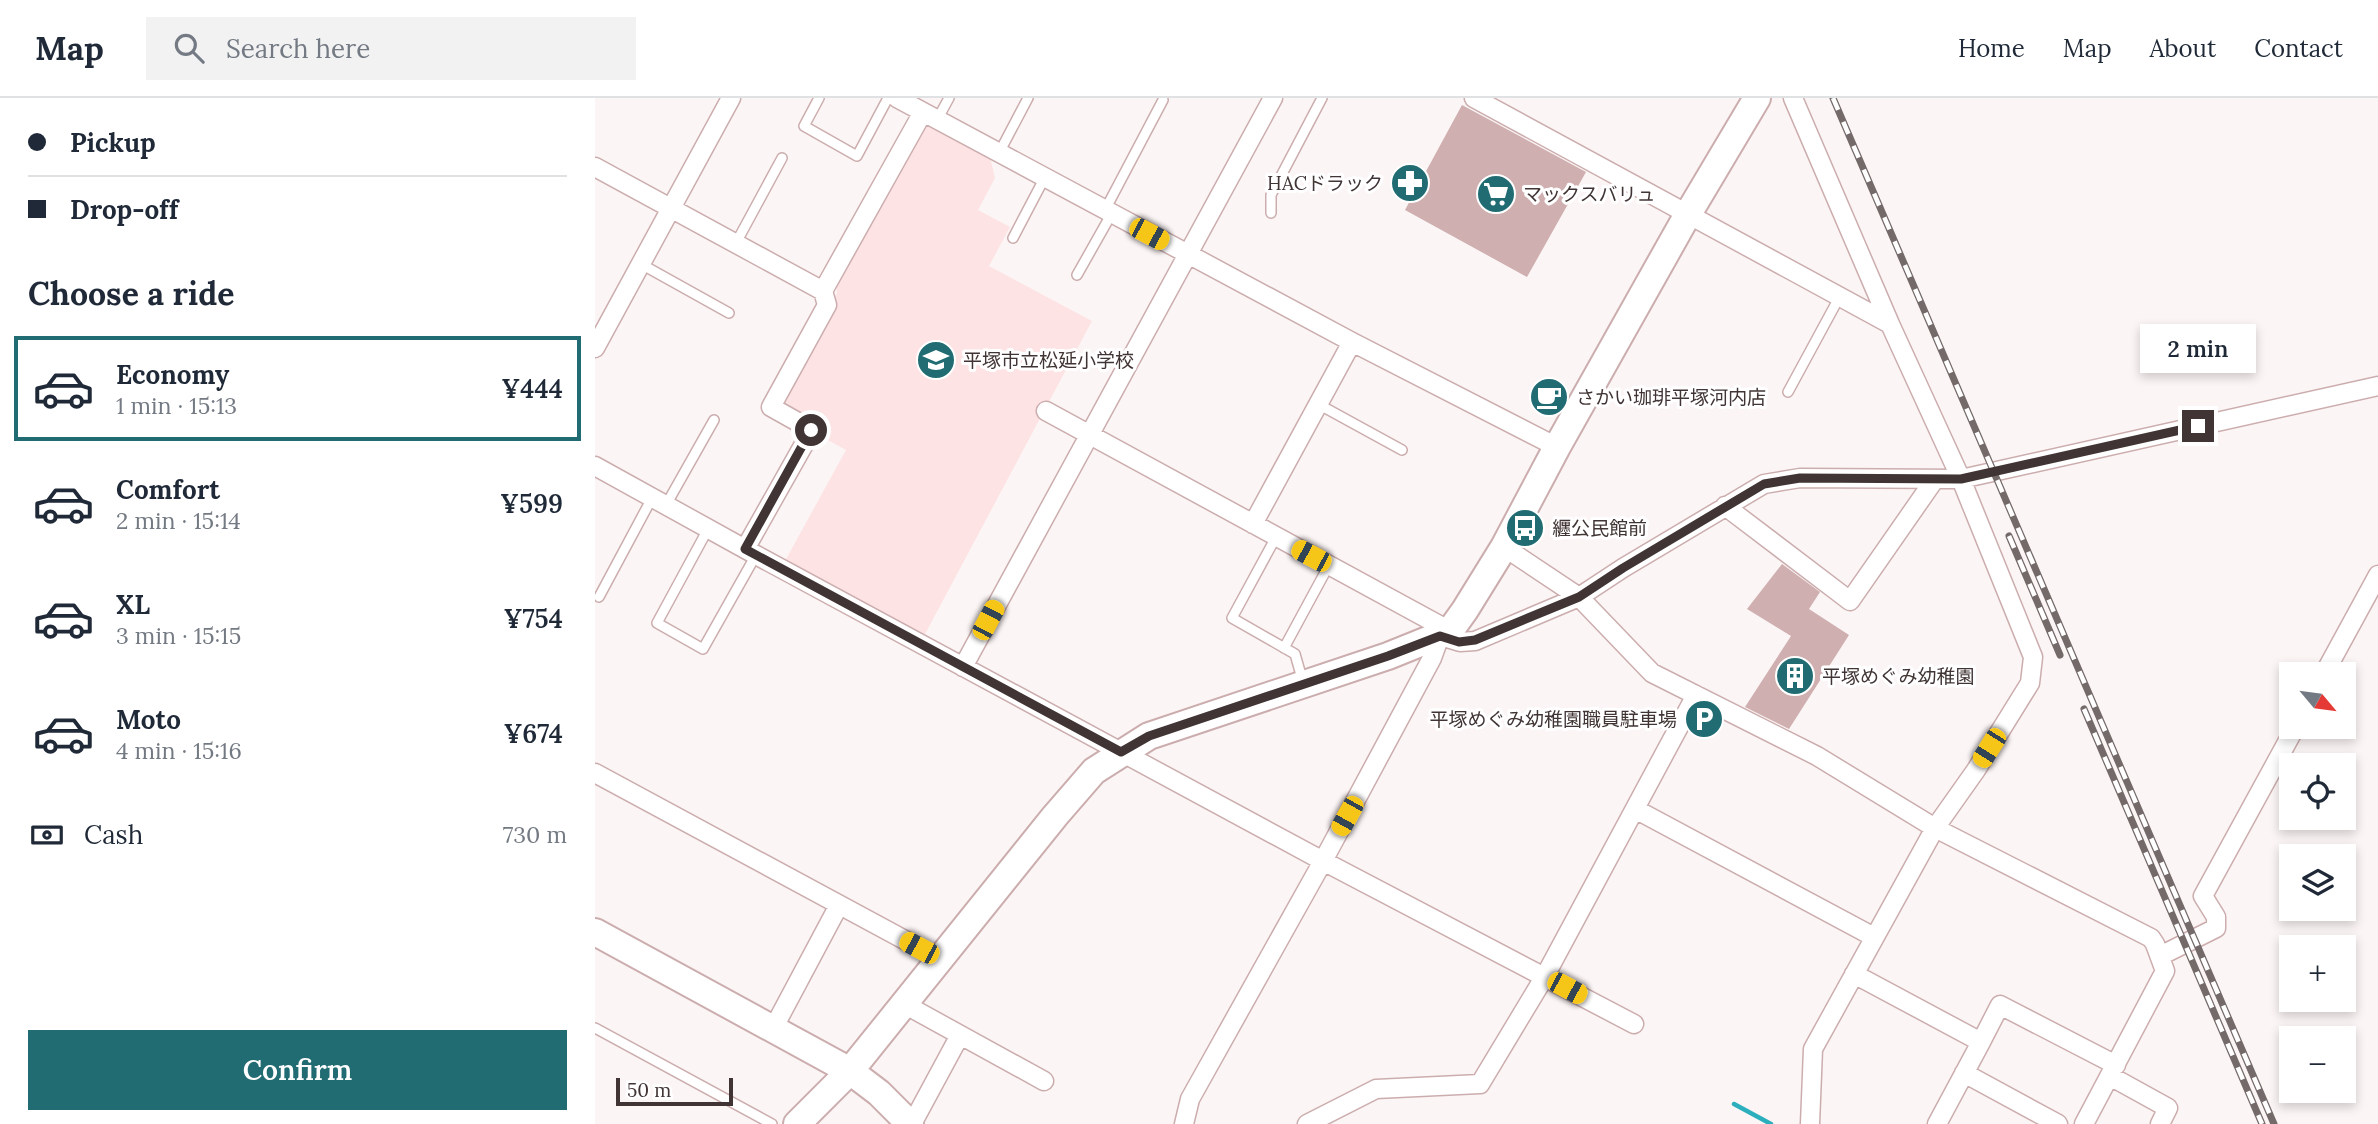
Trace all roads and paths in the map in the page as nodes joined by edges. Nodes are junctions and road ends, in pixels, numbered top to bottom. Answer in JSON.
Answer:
{"nodes":[{"id":1,"x":731,"y":98,"type":"edge"},
{"id":2,"x":820,"y":98,"type":"edge"},
{"id":3,"x":888,"y":98,"type":"edge"},
{"id":4,"x":897,"y":98,"type":"edge"},
{"id":5,"x":949,"y":98,"type":"edge"},
{"id":6,"x":1028,"y":98,"type":"edge"},
{"id":7,"x":1273,"y":98,"type":"edge"},
{"id":8,"x":1322,"y":98,"type":"edge"},
{"id":9,"x":1473,"y":98,"type":"edge"},
{"id":10,"x":1757,"y":98,"type":"edge"},
{"id":11,"x":1793,"y":98,"type":"edge"},
{"id":12,"x":1163,"y":100,"type":"dead end"},
{"id":13,"x":930,"y":116,"type":"junction"},
{"id":14,"x":999,"y":153,"type":"junction"},
{"id":15,"x":782,"y":159,"type":"dead end"},
{"id":16,"x":595,"y":167,"type":"edge"},
{"id":17,"x":1045,"y":177,"type":"junction"},
{"id":18,"x":671,"y":209,"type":"junction"},
{"id":19,"x":1108,"y":212,"type":"junction"},
{"id":20,"x":1271,"y":213,"type":"dead end"},
{"id":21,"x":1688,"y":214,"type":"junction"},
{"id":22,"x":1013,"y":238,"type":"dead end"},
{"id":23,"x":736,"y":243,"type":"junction"},
{"id":24,"x":1187,"y":254,"type":"junction"},
{"id":25,"x":641,"y":264,"type":"junction"},
{"id":26,"x":1077,"y":275,"type":"dead end"},
{"id":27,"x":823,"y":291,"type":"junction"},
{"id":28,"x":1840,"y":296,"type":"junction"},
{"id":29,"x":729,"y":313,"type":"dead end"},
{"id":30,"x":1890,"y":324,"type":"junction"},
{"id":31,"x":1352,"y":342,"type":"junction"},
{"id":32,"x":595,"y":348,"type":"edge"},
{"id":33,"x":2378,"y":386,"type":"edge"},
{"id":34,"x":1788,"y":392,"type":"dead end"},
{"id":35,"x":1318,"y":404,"type":"junction"},
{"id":36,"x":1046,"y":411,"type":"dead end"},
{"id":37,"x":714,"y":420,"type":"dead end"},
{"id":38,"x":1089,"y":434,"type":"junction"},
{"id":39,"x":1557,"y":447,"type":"junction"},
{"id":40,"x":1402,"y":450,"type":"dead end"},
{"id":41,"x":595,"y":466,"type":"edge"},
{"id":42,"x":1934,"y":479,"type":"junction"},
{"id":43,"x":1961,"y":479,"type":"junction"},
{"id":44,"x":659,"y":502,"type":"junction"},
{"id":45,"x":1725,"y":506,"type":"junction"},
{"id":46,"x":1253,"y":524,"type":"junction"},
{"id":47,"x":708,"y":529,"type":"junction"},
{"id":48,"x":1276,"y":537,"type":"junction"},
{"id":49,"x":1504,"y":547,"type":"junction"},
{"id":50,"x":751,"y":552,"type":"junction"},
{"id":51,"x":1328,"y":565,"type":"junction"},
{"id":52,"x":2378,"y":575,"type":"edge"},
{"id":53,"x":599,"y":597,"type":"dead end"},
{"id":54,"x":1579,"y":597,"type":"junction"},
{"id":55,"x":1445,"y":633,"type":"junction"},
{"id":56,"x":1284,"y":648,"type":"junction"},
{"id":57,"x":2331,"y":662,"type":"edge"},
{"id":58,"x":963,"y":667,"type":"junction"},
{"id":59,"x":1304,"y":684,"type":"junction"},
{"id":60,"x":1696,"y":695,"type":"junction"},
{"id":61,"x":2289,"y":739,"type":"edge"},
{"id":62,"x":1121,"y":752,"type":"junction"},
{"id":63,"x":595,"y":773,"type":"edge"},
{"id":64,"x":1635,"y":809,"type":"junction"},
{"id":65,"x":1935,"y":828,"type":"junction"},
{"id":66,"x":1323,"y":860,"type":"junction"},
{"id":67,"x":839,"y":905,"type":"junction"},
{"id":68,"x":595,"y":932,"type":"edge"},
{"id":69,"x":1874,"y":937,"type":"junction"},
{"id":70,"x":2160,"y":956,"type":"junction"},
{"id":71,"x":940,"y":959,"type":"junction"},
{"id":72,"x":1854,"y":974,"type":"junction"},
{"id":73,"x":1545,"y":976,"type":"junction"},
{"id":74,"x":904,"y":1004,"type":"junction"},
{"id":75,"x":1634,"y":1024,"type":"dead end"},
{"id":76,"x":595,"y":1028,"type":"edge"},
{"id":77,"x":773,"y":1029,"type":"junction"},
{"id":78,"x":960,"y":1035,"type":"junction"},
{"id":79,"x":1981,"y":1042,"type":"junction"},
{"id":80,"x":2113,"y":1070,"type":"junction"},
{"id":81,"x":851,"y":1072,"type":"junction"},
{"id":82,"x":1964,"y":1073,"type":"junction"},
{"id":83,"x":1044,"y":1081,"type":"dead end"},
{"id":84,"x":772,"y":1124,"type":"edge"},
{"id":85,"x":797,"y":1124,"type":"edge"},
{"id":86,"x":911,"y":1124,"type":"edge"},
{"id":87,"x":1184,"y":1124,"type":"edge"},
{"id":88,"x":1307,"y":1124,"type":"edge"},
{"id":89,"x":1810,"y":1124,"type":"edge"},
{"id":90,"x":1937,"y":1124,"type":"edge"},
{"id":91,"x":2058,"y":1124,"type":"edge"},
{"id":92,"x":2084,"y":1124,"type":"edge"},
{"id":93,"x":2160,"y":1124,"type":"edge"}],
"edges":[{"from":1,"to":18,"type":"street"},
{"from":2,"to":3,"type":"lane"},
{"from":4,"to":13,"type":"street"},
{"from":5,"to":13,"type":"lane"},
{"from":6,"to":14,"type":"lane"},
{"from":7,"to":24,"type":"street"},
{"from":8,"to":20,"type":"lane"},
{"from":9,"to":21,"type":"street"},
{"from":10,"to":21,"type":"street"},
{"from":11,"to":30,"type":"street"},
{"from":12,"to":19,"type":"lane"},
{"from":13,"to":14,"type":"street"},
{"from":13,"to":27,"type":"street"},
{"from":14,"to":17,"type":"street"},
{"from":15,"to":23,"type":"lane"},
{"from":16,"to":18,"type":"street"},
{"from":17,"to":19,"type":"street"},
{"from":17,"to":22,"type":"lane"},
{"from":18,"to":23,"type":"street"},
{"from":18,"to":25,"type":"street"},
{"from":19,"to":24,"type":"street"},
{"from":19,"to":26,"type":"lane"},
{"from":21,"to":28,"type":"street"},
{"from":21,"to":39,"type":"street"},
{"from":23,"to":27,"type":"street"},
{"from":24,"to":31,"type":"street"},
{"from":24,"to":38,"type":"street"},
{"from":25,"to":29,"type":"lane"},
{"from":25,"to":32,"type":"street"},
{"from":27,"to":50,"type":"street"},
{"from":28,"to":30,"type":"street"},
{"from":28,"to":34,"type":"lane"},
{"from":30,"to":43,"type":"street"},
{"from":31,"to":35,"type":"street"},
{"from":31,"to":39,"type":"street"},
{"from":33,"to":43,"type":"street"},
{"from":35,"to":40,"type":"lane"},
{"from":35,"to":46,"type":"street"},
{"from":36,"to":38,"type":"street"},
{"from":37,"to":44,"type":"lane"},
{"from":38,"to":46,"type":"street"},
{"from":38,"to":58,"type":"street"},
{"from":39,"to":49,"type":"street"},
{"from":41,"to":44,"type":"street"},
{"from":42,"to":43,"type":"street"},
{"from":42,"to":45,"type":"street"},
{"from":42,"to":45,"type":"street"},
{"from":43,"to":65,"type":"street"},
{"from":44,"to":47,"type":"street"},
{"from":44,"to":53,"type":"lane"},
{"from":45,"to":54,"type":"street"},
{"from":46,"to":48,"type":"street"},
{"from":47,"to":50,"type":"street"},
{"from":47,"to":50,"type":"lane"},
{"from":48,"to":51,"type":"street"},
{"from":48,"to":56,"type":"lane"},
{"from":49,"to":54,"type":"street"},
{"from":49,"to":55,"type":"street"},
{"from":50,"to":58,"type":"street"},
{"from":51,"to":55,"type":"street"},
{"from":51,"to":56,"type":"lane"},
{"from":52,"to":57,"type":"street"},
{"from":54,"to":55,"type":"street"},
{"from":54,"to":60,"type":"street"},
{"from":55,"to":59,"type":"street"},
{"from":55,"to":66,"type":"street"},
{"from":56,"to":59,"type":"lane"},
{"from":58,"to":62,"type":"street"},
{"from":59,"to":62,"type":"street"},
{"from":60,"to":64,"type":"street"},
{"from":60,"to":65,"type":"street"},
{"from":61,"to":70,"type":"street"},
{"from":62,"to":66,"type":"street"},
{"from":62,"to":71,"type":"street"},
{"from":63,"to":67,"type":"street"},
{"from":64,"to":69,"type":"street"},
{"from":64,"to":73,"type":"street"},
{"from":65,"to":69,"type":"street"},
{"from":65,"to":70,"type":"street"},
{"from":66,"to":73,"type":"street"},
{"from":66,"to":87,"type":"street"},
{"from":67,"to":71,"type":"street"},
{"from":67,"to":77,"type":"street"},
{"from":68,"to":77,"type":"street"},
{"from":69,"to":72,"type":"street"},
{"from":70,"to":80,"type":"street"},
{"from":71,"to":74,"type":"street"},
{"from":72,"to":79,"type":"street"},
{"from":72,"to":89,"type":"street"},
{"from":73,"to":75,"type":"street"},
{"from":73,"to":88,"type":"street"},
{"from":74,"to":78,"type":"street"},
{"from":74,"to":81,"type":"street"},
{"from":76,"to":84,"type":"lane"},
{"from":77,"to":81,"type":"street"},
{"from":78,"to":83,"type":"street"},
{"from":78,"to":86,"type":"street"},
{"from":79,"to":80,"type":"street"},
{"from":79,"to":82,"type":"street"},
{"from":80,"to":92,"type":"street"},
{"from":80,"to":93,"type":"street"},
{"from":81,"to":85,"type":"street"},
{"from":81,"to":86,"type":"street"},
{"from":82,"to":90,"type":"street"},
{"from":82,"to":91,"type":"street"}]}
